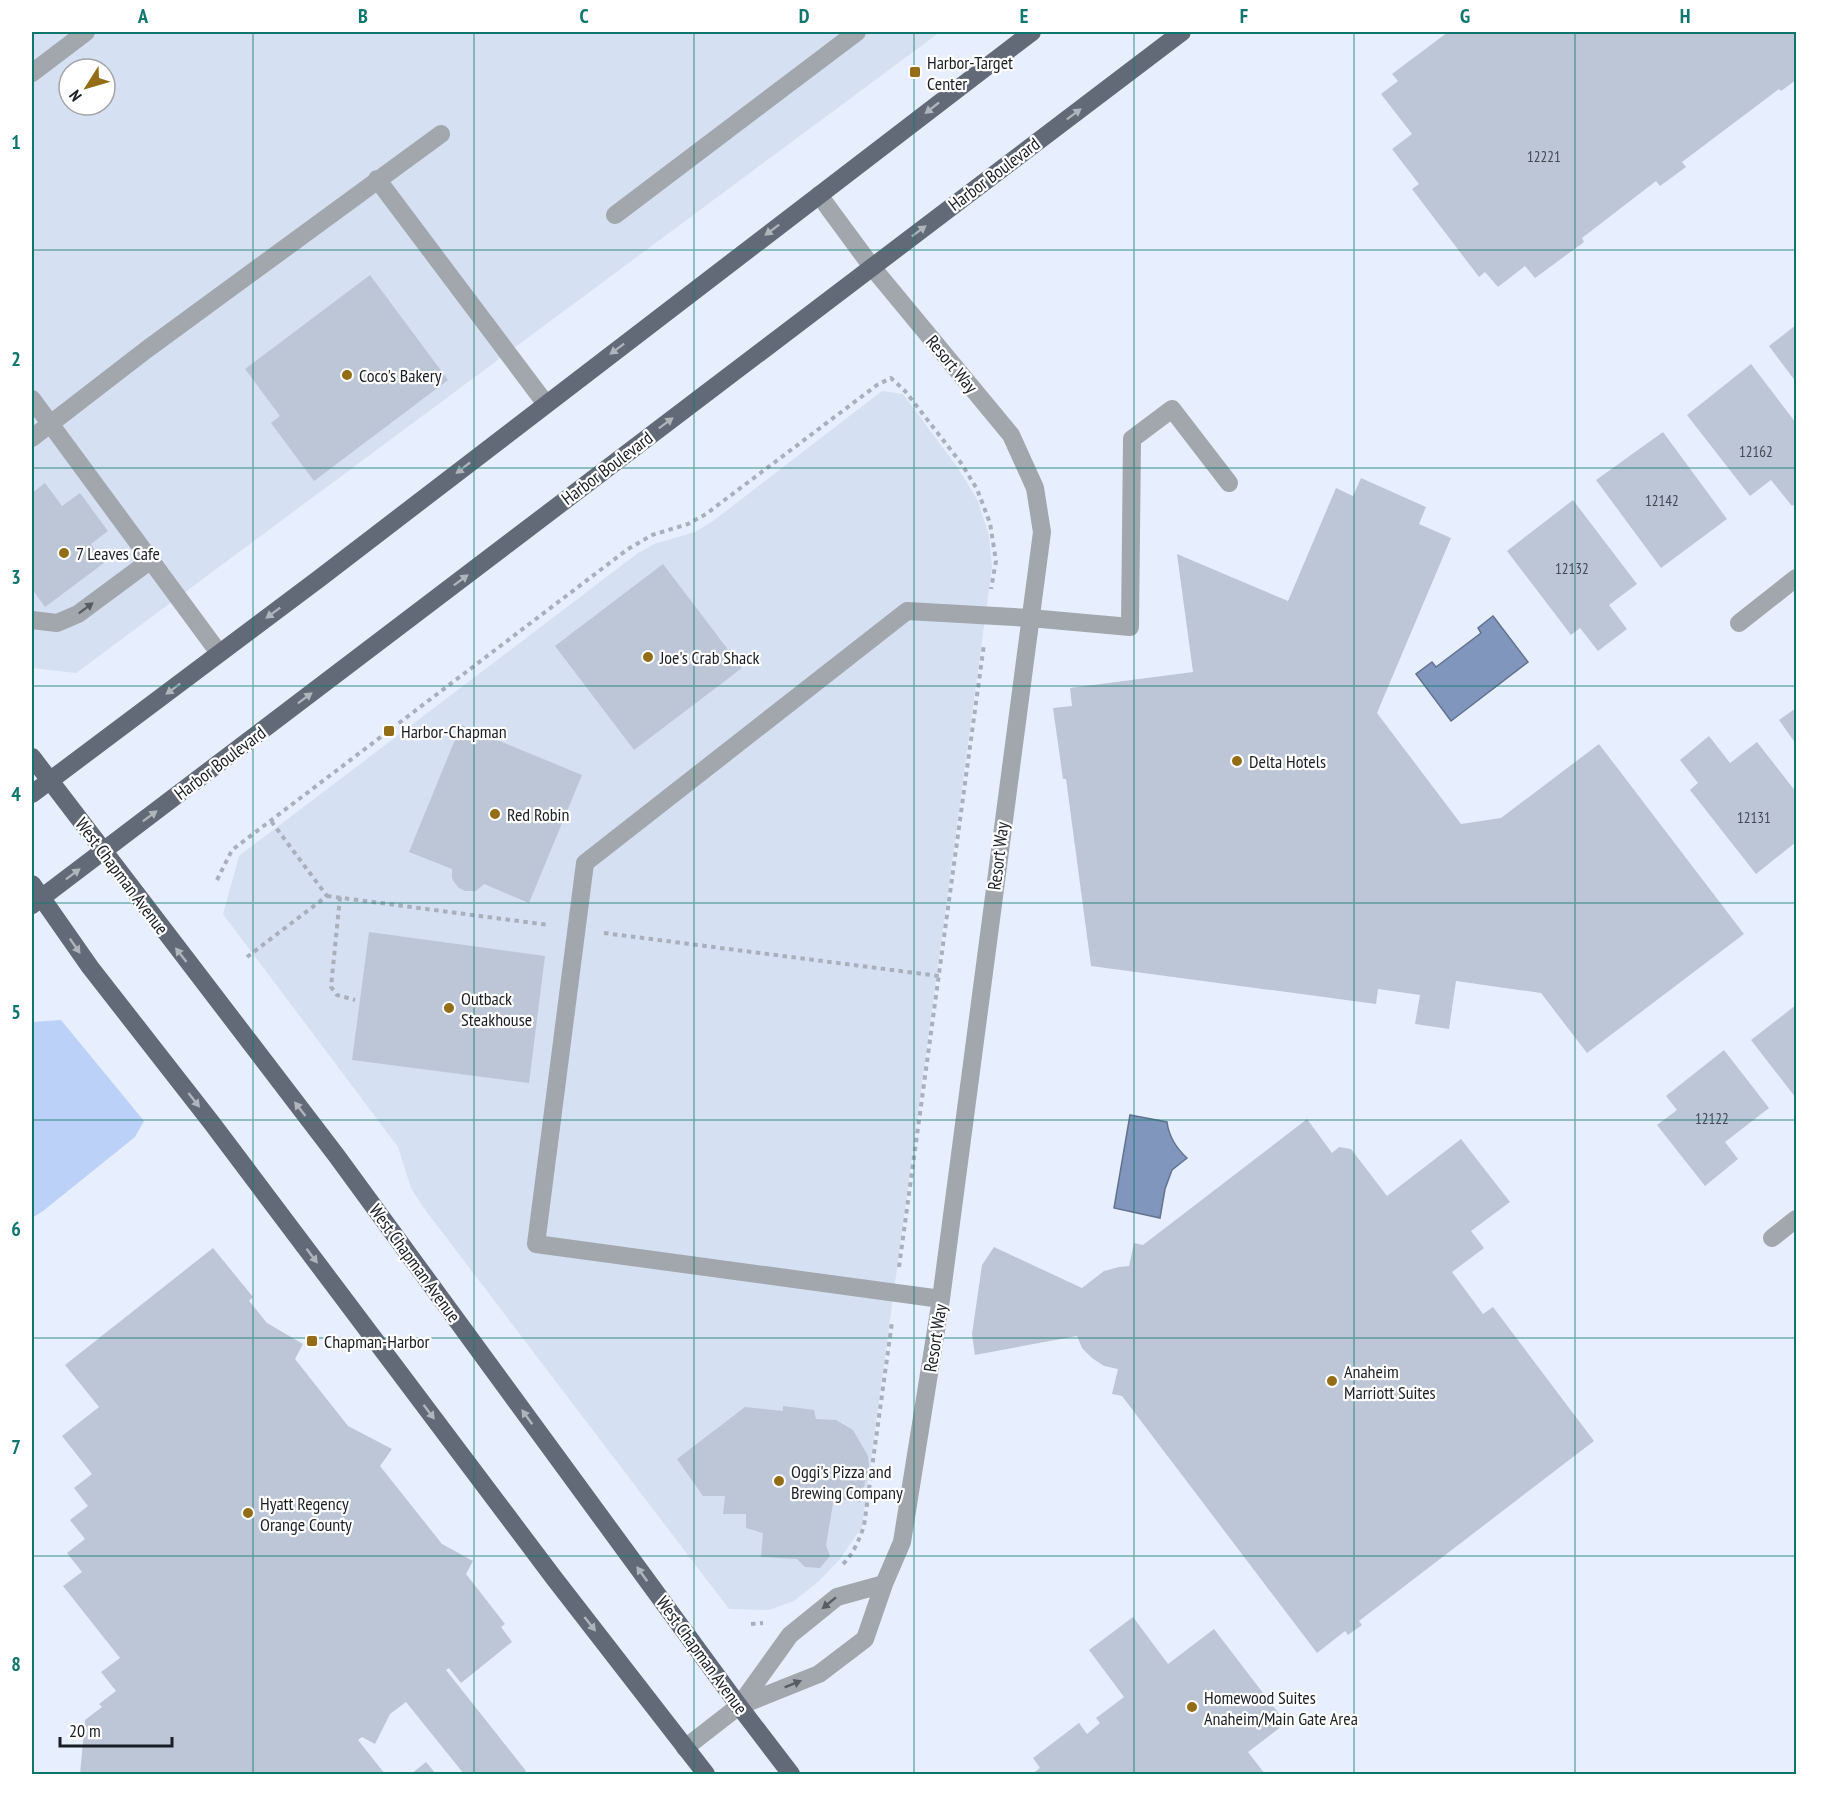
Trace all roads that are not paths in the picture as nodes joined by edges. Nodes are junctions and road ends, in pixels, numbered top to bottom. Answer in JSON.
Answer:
{"nodes":[{"id":1,"x":86,"y":32,"type":"edge"},
{"id":2,"x":857,"y":32,"type":"edge"},
{"id":3,"x":1032,"y":32,"type":"edge"},
{"id":4,"x":1182,"y":32,"type":"edge"},
{"id":5,"x":32,"y":73,"type":"edge"},
{"id":6,"x":441,"y":134,"type":"dead end"},
{"id":7,"x":377,"y":179,"type":"junction"},
{"id":8,"x":819,"y":195,"type":"junction"},
{"id":9,"x":615,"y":215,"type":"dead end"},
{"id":10,"x":872,"y":267,"type":"junction"},
{"id":11,"x":32,"y":399,"type":"edge"},
{"id":12,"x":546,"y":404,"type":"junction"},
{"id":13,"x":50,"y":424,"type":"junction"},
{"id":14,"x":32,"y":438,"type":"edge"},
{"id":15,"x":1229,"y":483,"type":"dead end"},
{"id":16,"x":151,"y":560,"type":"junction"},
{"id":17,"x":1797,"y":578,"type":"edge"},
{"id":18,"x":1030,"y":618,"type":"junction"},
{"id":19,"x":32,"y":620,"type":"edge"},
{"id":20,"x":1739,"y":622,"type":"dead end"},
{"id":21,"x":219,"y":654,"type":"junction"},
{"id":22,"x":32,"y":757,"type":"edge"},
{"id":23,"x":50,"y":781,"type":"junction"},
{"id":24,"x":32,"y":794,"type":"edge"},
{"id":25,"x":104,"y":851,"type":"junction"},
{"id":26,"x":35,"y":896,"type":"edge"},
{"id":27,"x":1797,"y":1219,"type":"edge"},
{"id":28,"x":1772,"y":1238,"type":"dead end"},
{"id":29,"x":941,"y":1299,"type":"junction"},
{"id":30,"x":884,"y":1584,"type":"junction"},
{"id":31,"x":739,"y":1706,"type":"junction"},
{"id":32,"x":685,"y":1748,"type":"junction"},
{"id":33,"x":706,"y":1774,"type":"edge"},
{"id":34,"x":791,"y":1774,"type":"edge"}],
"edges":[{"from":1,"to":5,"type":"street"},
{"from":2,"to":9,"type":"street"},
{"from":3,"to":8,"type":"main road","one_way":true},
{"from":10,"to":4,"type":"main road","name":"Harbor Boulevard","one_way":true},
{"from":6,"to":7,"type":"street"},
{"from":7,"to":12,"type":"street"},
{"from":7,"to":13,"type":"street"},
{"from":8,"to":10,"type":"street","name":"Resort Way"},
{"from":8,"to":12,"type":"main road","one_way":true},
{"from":10,"to":18,"type":"street","name":"Resort Way"},
{"from":25,"to":10,"type":"main road","name":"Harbor Boulevard","one_way":true},
{"from":11,"to":13,"type":"street"},
{"from":12,"to":21,"type":"main road","one_way":true},
{"from":13,"to":14,"type":"street"},
{"from":13,"to":16,"type":"street"},
{"from":15,"to":18,"type":"street"},
{"from":19,"to":16,"type":"street","one_way":true},
{"from":16,"to":21,"type":"street"},
{"from":17,"to":20,"type":"street"},
{"from":18,"to":29,"type":"street","name":"Resort Way"},
{"from":18,"to":29,"type":"street"},
{"from":21,"to":23,"type":"main road","one_way":true},
{"from":22,"to":23,"type":"main road","name":"West Chapman Avenue"},
{"from":23,"to":24,"type":"main road"},
{"from":23,"to":25,"type":"main road","name":"West Chapman Avenue"},
{"from":26,"to":25,"type":"main road","name":"Harbor Boulevard","one_way":true},
{"from":31,"to":25,"type":"main road","name":"West Chapman Avenue","one_way":true},
{"from":26,"to":32,"type":"main road","one_way":true},
{"from":27,"to":28,"type":"street"},
{"from":29,"to":30,"type":"street","name":"Resort Way"},
{"from":30,"to":31,"type":"street","name":"Resort Way","one_way":true},
{"from":31,"to":30,"type":"street","name":"Resort Way","one_way":true},
{"from":31,"to":32,"type":"street","name":"Resort Way"},
{"from":31,"to":34,"type":"main road","name":"West Chapman Avenue"},
{"from":32,"to":33,"type":"main road"}]}
